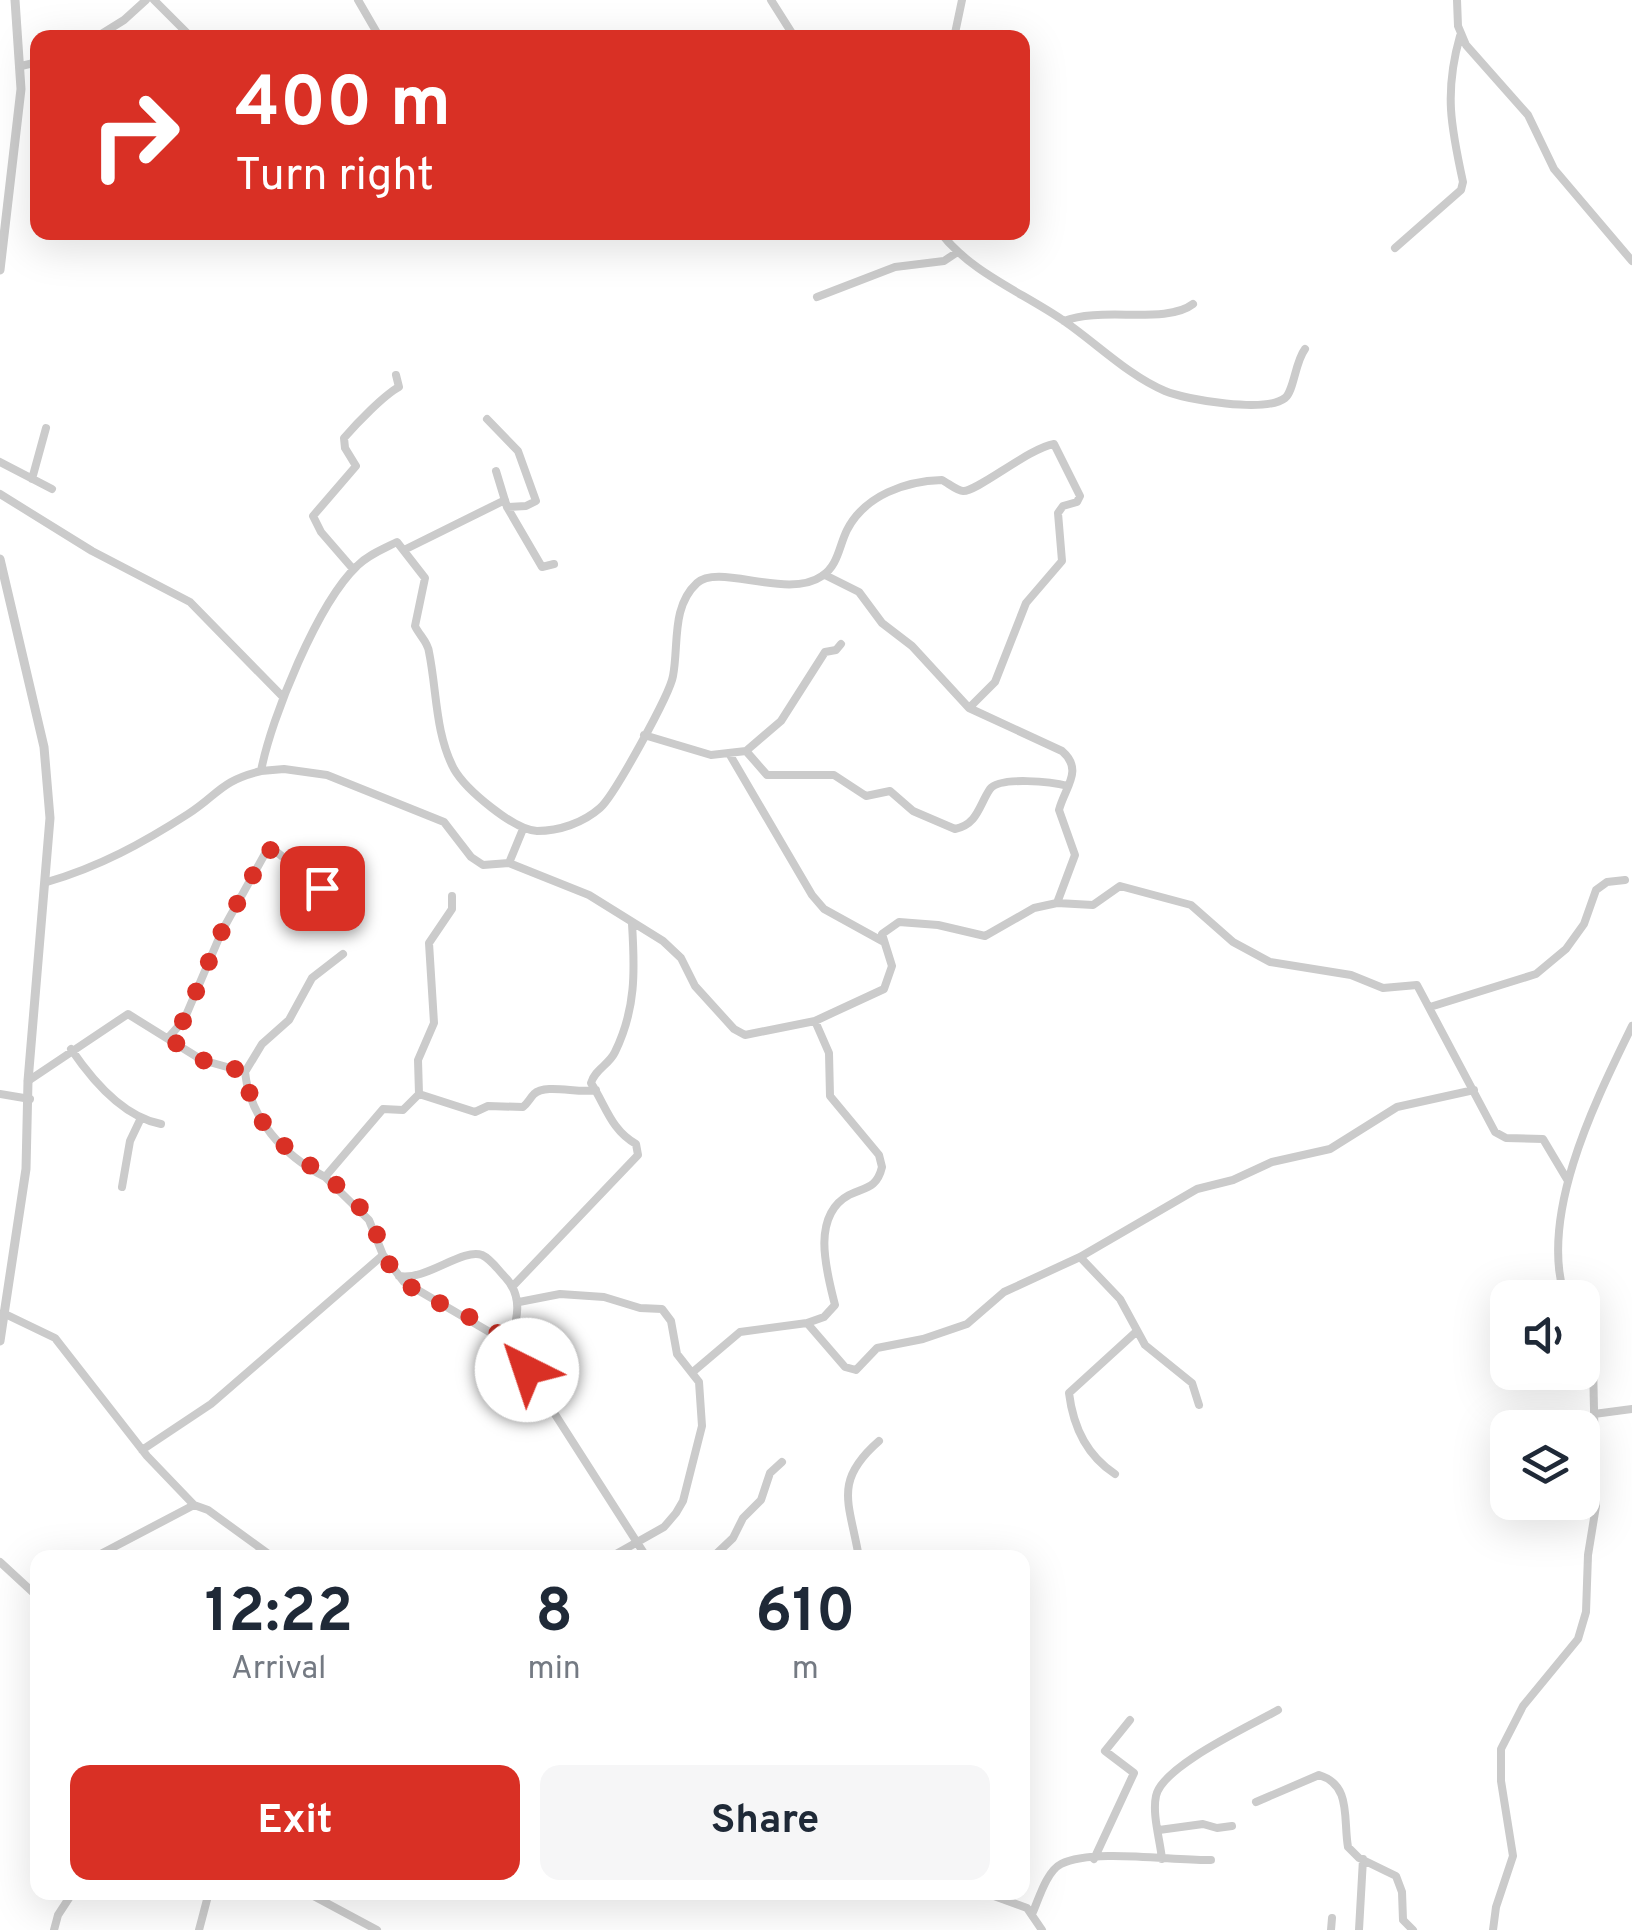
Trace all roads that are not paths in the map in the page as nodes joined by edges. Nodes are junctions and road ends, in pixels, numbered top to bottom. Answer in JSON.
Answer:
{"nodes":[{"id":1,"x":15,"y":0,"type":"edge"},
{"id":2,"x":146,"y":0,"type":"edge"},
{"id":3,"x":154,"y":0,"type":"edge"},
{"id":4,"x":358,"y":0,"type":"edge"},
{"id":5,"x":771,"y":0,"type":"edge"},
{"id":6,"x":962,"y":0,"type":"edge"},
{"id":7,"x":1457,"y":0,"type":"edge"},
{"id":8,"x":108,"y":30,"type":"edge"},
{"id":9,"x":184,"y":30,"type":"edge"},
{"id":10,"x":375,"y":30,"type":"edge"},
{"id":11,"x":790,"y":30,"type":"edge"},
{"id":12,"x":956,"y":30,"type":"edge"},
{"id":13,"x":1460,"y":36,"type":"junction"},
{"id":14,"x":30,"y":64,"type":"edge"},
{"id":15,"x":21,"y":66,"type":"junction"},
{"id":16,"x":946,"y":240,"type":"edge"},
{"id":17,"x":1396,"y":248,"type":"dead end"},
{"id":18,"x":956,"y":253,"type":"junction"},
{"id":19,"x":1632,"y":261,"type":"edge"},
{"id":20,"x":0,"y":268,"type":"edge"},
{"id":21,"x":817,"y":297,"type":"dead end"},
{"id":22,"x":1193,"y":304,"type":"dead end"},
{"id":23,"x":1064,"y":320,"type":"junction"},
{"id":24,"x":1305,"y":350,"type":"dead end"},
{"id":25,"x":396,"y":375,"type":"dead end"},
{"id":26,"x":488,"y":419,"type":"dead end"},
{"id":27,"x":46,"y":428,"type":"dead end"},
{"id":28,"x":0,"y":462,"type":"edge"},
{"id":29,"x":496,"y":472,"type":"dead end"},
{"id":30,"x":32,"y":478,"type":"junction"},
{"id":31,"x":52,"y":489,"type":"dead end"},
{"id":32,"x":0,"y":494,"type":"edge"},
{"id":33,"x":506,"y":503,"type":"junction"},
{"id":34,"x":406,"y":549,"type":"junction"},
{"id":35,"x":0,"y":559,"type":"edge"},
{"id":36,"x":554,"y":564,"type":"dead end"},
{"id":37,"x":353,"y":569,"type":"junction"},
{"id":38,"x":825,"y":574,"type":"junction"},
{"id":39,"x":841,"y":644,"type":"dead end"},
{"id":40,"x":283,"y":697,"type":"junction"},
{"id":41,"x":969,"y":708,"type":"junction"},
{"id":42,"x":644,"y":735,"type":"junction"},
{"id":43,"x":746,"y":751,"type":"junction"},
{"id":44,"x":730,"y":754,"type":"junction"},
{"id":45,"x":261,"y":771,"type":"junction"},
{"id":46,"x":1068,"y":786,"type":"junction"},
{"id":47,"x":523,"y":829,"type":"junction"},
{"id":48,"x":509,"y":863,"type":"junction"},
{"id":49,"x":1624,"y":880,"type":"dead end"},
{"id":50,"x":47,"y":882,"type":"junction"},
{"id":51,"x":341,"y":886,"type":"dead end"},
{"id":52,"x":452,"y":896,"type":"dead end"},
{"id":53,"x":1057,"y":903,"type":"junction"},
{"id":54,"x":632,"y":924,"type":"junction"},
{"id":55,"x":882,"y":941,"type":"junction"},
{"id":56,"x":343,"y":954,"type":"dead end"},
{"id":57,"x":1430,"y":1008,"type":"junction"},
{"id":58,"x":816,"y":1020,"type":"junction"},
{"id":59,"x":1632,"y":1026,"type":"edge"},
{"id":60,"x":168,"y":1038,"type":"junction"},
{"id":61,"x":71,"y":1049,"type":"junction"},
{"id":62,"x":246,"y":1072,"type":"junction"},
{"id":63,"x":28,"y":1081,"type":"junction"},
{"id":64,"x":596,"y":1090,"type":"junction"},
{"id":65,"x":1474,"y":1090,"type":"junction"},
{"id":66,"x":0,"y":1094,"type":"edge"},
{"id":67,"x":418,"y":1094,"type":"junction"},
{"id":68,"x":30,"y":1099,"type":"junction"},
{"id":69,"x":140,"y":1120,"type":"junction"},
{"id":70,"x":161,"y":1124,"type":"dead end"},
{"id":71,"x":325,"y":1177,"type":"junction"},
{"id":72,"x":1568,"y":1182,"type":"junction"},
{"id":73,"x":122,"y":1187,"type":"dead end"},
{"id":74,"x":383,"y":1255,"type":"junction"},
{"id":75,"x":1080,"y":1256,"type":"junction"},
{"id":76,"x":399,"y":1276,"type":"junction"},
{"id":77,"x":1563,"y":1280,"type":"edge"},
{"id":78,"x":513,"y":1286,"type":"junction"},
{"id":79,"x":519,"y":1302,"type":"junction"},
{"id":80,"x":3,"y":1312,"type":"junction"},
{"id":81,"x":807,"y":1323,"type":"junction"},
{"id":82,"x":1137,"y":1331,"type":"junction"},
{"id":83,"x":0,"y":1341,"type":"edge"},
{"id":84,"x":510,"y":1344,"type":"junction"},
{"id":85,"x":694,"y":1371,"type":"junction"},
{"id":86,"x":1199,"y":1405,"type":"dead end"},
{"id":87,"x":1632,"y":1409,"type":"edge"},
{"id":88,"x":1600,"y":1413,"type":"edge"},
{"id":89,"x":879,"y":1441,"type":"dead end"},
{"id":90,"x":142,"y":1450,"type":"junction"},
{"id":91,"x":782,"y":1462,"type":"dead end"},
{"id":92,"x":1114,"y":1474,"type":"dead end"},
{"id":93,"x":194,"y":1505,"type":"junction"},
{"id":94,"x":1595,"y":1520,"type":"edge"},
{"id":95,"x":638,"y":1542,"type":"junction"},
{"id":96,"x":107,"y":1550,"type":"edge"},
{"id":97,"x":263,"y":1550,"type":"edge"},
{"id":98,"x":624,"y":1550,"type":"edge"},
{"id":99,"x":642,"y":1550,"type":"edge"},
{"id":100,"x":720,"y":1550,"type":"edge"},
{"id":101,"x":857,"y":1550,"type":"edge"},
{"id":102,"x":0,"y":1562,"type":"edge"},
{"id":103,"x":30,"y":1587,"type":"edge"},
{"id":104,"x":1278,"y":1710,"type":"dead end"},
{"id":105,"x":1130,"y":1720,"type":"dead end"},
{"id":106,"x":1256,"y":1802,"type":"dead end"},
{"id":107,"x":1232,"y":1826,"type":"dead end"},
{"id":108,"x":1159,"y":1830,"type":"junction"},
{"id":109,"x":1094,"y":1859,"type":"junction"},
{"id":110,"x":1162,"y":1859,"type":"junction"},
{"id":111,"x":1362,"y":1859,"type":"junction"},
{"id":112,"x":1211,"y":1860,"type":"dead end"},
{"id":113,"x":68,"y":1900,"type":"edge"},
{"id":114,"x":208,"y":1900,"type":"edge"},
{"id":115,"x":321,"y":1900,"type":"edge"},
{"id":116,"x":1003,"y":1900,"type":"edge"},
{"id":117,"x":1033,"y":1912,"type":"junction"},
{"id":118,"x":1332,"y":1918,"type":"dead end"},
{"id":119,"x":54,"y":1930,"type":"edge"},
{"id":120,"x":199,"y":1930,"type":"edge"},
{"id":121,"x":377,"y":1930,"type":"edge"},
{"id":122,"x":1042,"y":1930,"type":"edge"},
{"id":123,"x":1331,"y":1930,"type":"edge"},
{"id":124,"x":1359,"y":1930,"type":"edge"},
{"id":125,"x":1414,"y":1930,"type":"edge"},
{"id":126,"x":1493,"y":1930,"type":"edge"}],
"edges":[{"from":1,"to":15,"type":"street"},
{"from":2,"to":8,"type":"street"},
{"from":3,"to":9,"type":"street"},
{"from":4,"to":10,"type":"street"},
{"from":5,"to":11,"type":"street"},
{"from":6,"to":12,"type":"street"},
{"from":7,"to":13,"type":"street"},
{"from":13,"to":17,"type":"street"},
{"from":13,"to":19,"type":"street"},
{"from":14,"to":15,"type":"street"},
{"from":15,"to":20,"type":"street"},
{"from":16,"to":18,"type":"street"},
{"from":18,"to":21,"type":"street"},
{"from":18,"to":23,"type":"street"},
{"from":22,"to":23,"type":"street"},
{"from":23,"to":24,"type":"street"},
{"from":25,"to":37,"type":"street"},
{"from":26,"to":33,"type":"street"},
{"from":27,"to":30,"type":"street"},
{"from":28,"to":30,"type":"street"},
{"from":29,"to":33,"type":"street"},
{"from":30,"to":31,"type":"street"},
{"from":32,"to":40,"type":"street"},
{"from":33,"to":34,"type":"street"},
{"from":33,"to":36,"type":"street"},
{"from":34,"to":37,"type":"street"},
{"from":34,"to":47,"type":"street"},
{"from":35,"to":50,"type":"street"},
{"from":37,"to":40,"type":"street"},
{"from":38,"to":41,"type":"street"},
{"from":38,"to":41,"type":"street"},
{"from":38,"to":42,"type":"street"},
{"from":39,"to":43,"type":"street"},
{"from":40,"to":45,"type":"street"},
{"from":41,"to":46,"type":"street"},
{"from":42,"to":44,"type":"street"},
{"from":42,"to":47,"type":"street"},
{"from":43,"to":44,"type":"street"},
{"from":43,"to":46,"type":"street"},
{"from":44,"to":55,"type":"street"},
{"from":45,"to":48,"type":"street"},
{"from":45,"to":50,"type":"street"},
{"from":46,"to":53,"type":"street"},
{"from":47,"to":48,"type":"street"},
{"from":48,"to":54,"type":"street"},
{"from":49,"to":57,"type":"street"},
{"from":50,"to":63,"type":"street"},
{"from":51,"to":60,"type":"street"},
{"from":52,"to":67,"type":"street"},
{"from":53,"to":55,"type":"street"},
{"from":53,"to":57,"type":"street"},
{"from":54,"to":58,"type":"street"},
{"from":54,"to":64,"type":"street"},
{"from":55,"to":58,"type":"street"},
{"from":56,"to":62,"type":"street"},
{"from":57,"to":65,"type":"street"},
{"from":58,"to":81,"type":"street"},
{"from":59,"to":72,"type":"street"},
{"from":60,"to":61,"type":"street"},
{"from":60,"to":62,"type":"street"},
{"from":61,"to":63,"type":"street"},
{"from":61,"to":69,"type":"street"},
{"from":62,"to":71,"type":"street"},
{"from":63,"to":68,"type":"street"},
{"from":64,"to":67,"type":"street"},
{"from":64,"to":78,"type":"street"},
{"from":65,"to":72,"type":"street"},
{"from":65,"to":75,"type":"street"},
{"from":66,"to":68,"type":"street"},
{"from":67,"to":71,"type":"street"},
{"from":68,"to":80,"type":"street"},
{"from":69,"to":70,"type":"street"},
{"from":69,"to":73,"type":"street"},
{"from":71,"to":74,"type":"street"},
{"from":72,"to":77,"type":"street"},
{"from":74,"to":76,"type":"street"},
{"from":74,"to":90,"type":"street"},
{"from":75,"to":81,"type":"street"},
{"from":75,"to":82,"type":"street"},
{"from":76,"to":78,"type":"street"},
{"from":76,"to":84,"type":"street"},
{"from":78,"to":79,"type":"street"},
{"from":79,"to":84,"type":"street"},
{"from":79,"to":85,"type":"street"},
{"from":80,"to":83,"type":"street"},
{"from":80,"to":90,"type":"street"},
{"from":81,"to":85,"type":"street"},
{"from":82,"to":86,"type":"street"},
{"from":82,"to":92,"type":"street"},
{"from":84,"to":95,"type":"street"},
{"from":85,"to":95,"type":"street"},
{"from":87,"to":88,"type":"street"},
{"from":89,"to":101,"type":"street"},
{"from":90,"to":93,"type":"street"},
{"from":91,"to":100,"type":"street"},
{"from":93,"to":96,"type":"street"},
{"from":93,"to":97,"type":"street"},
{"from":94,"to":126,"type":"street"},
{"from":95,"to":98,"type":"street"},
{"from":95,"to":99,"type":"street"},
{"from":102,"to":103,"type":"street"},
{"from":104,"to":108,"type":"street"},
{"from":105,"to":109,"type":"street"},
{"from":106,"to":111,"type":"street"},
{"from":107,"to":108,"type":"street"},
{"from":108,"to":110,"type":"street"},
{"from":109,"to":110,"type":"street"},
{"from":109,"to":117,"type":"street"},
{"from":110,"to":112,"type":"street"},
{"from":111,"to":124,"type":"street"},
{"from":111,"to":125,"type":"street"},
{"from":113,"to":119,"type":"street"},
{"from":114,"to":120,"type":"street"},
{"from":115,"to":121,"type":"street"},
{"from":116,"to":117,"type":"street"},
{"from":117,"to":122,"type":"street"},
{"from":118,"to":123,"type":"street"}]}
